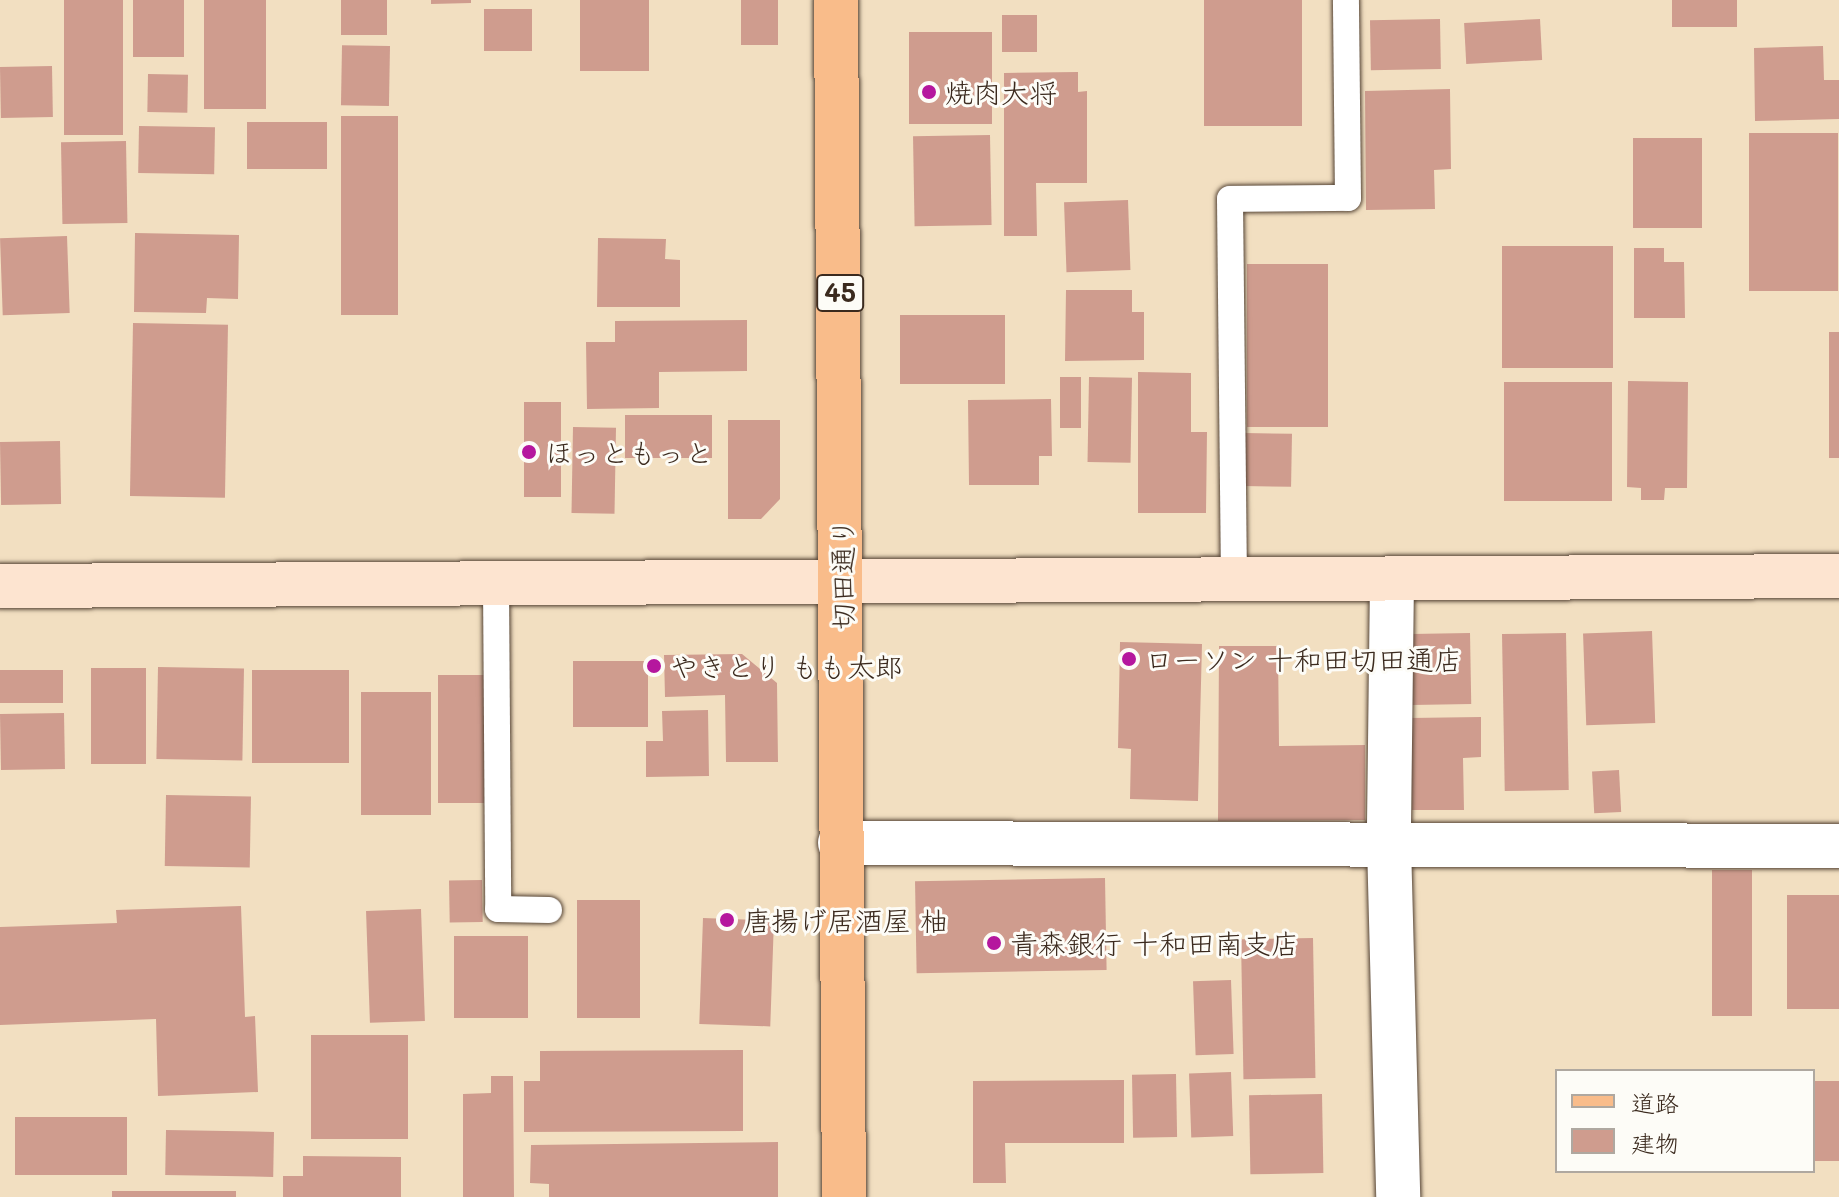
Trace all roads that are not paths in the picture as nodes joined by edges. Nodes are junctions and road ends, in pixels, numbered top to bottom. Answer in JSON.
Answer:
{"nodes":[{"id":1,"x":836,"y":0,"type":"edge"},
{"id":2,"x":1346,"y":0,"type":"edge"},
{"id":3,"x":1839,"y":576,"type":"edge"},
{"id":4,"x":1392,"y":580,"type":"junction"},
{"id":5,"x":1234,"y":582,"type":"junction"},
{"id":6,"x":496,"y":585,"type":"junction"},
{"id":7,"x":843,"y":585,"type":"junction"},
{"id":8,"x":0,"y":586,"type":"edge"},
{"id":9,"x":840,"y":843,"type":"junction"},
{"id":10,"x":1389,"y":844,"type":"junction"},
{"id":11,"x":1839,"y":846,"type":"edge"},
{"id":12,"x":549,"y":910,"type":"dead end"},
{"id":13,"x":844,"y":1197,"type":"edge"},
{"id":14,"x":1398,"y":1197,"type":"edge"}],
"edges":[{"from":1,"to":7,"type":"main road","name":"切田通り","number":"45"},
{"from":2,"to":5,"type":"lane"},
{"from":3,"to":4,"type":"street"},
{"from":4,"to":5,"type":"street"},
{"from":4,"to":10,"type":"street"},
{"from":5,"to":7,"type":"street"},
{"from":6,"to":7,"type":"street"},
{"from":6,"to":8,"type":"street"},
{"from":6,"to":12,"type":"lane"},
{"from":7,"to":9,"type":"main road","name":"切田通り","number":"45"},
{"from":9,"to":10,"type":"street"},
{"from":9,"to":13,"type":"main road","name":"切田通り","number":"45"},
{"from":10,"to":11,"type":"street"},
{"from":10,"to":14,"type":"street"}]}
